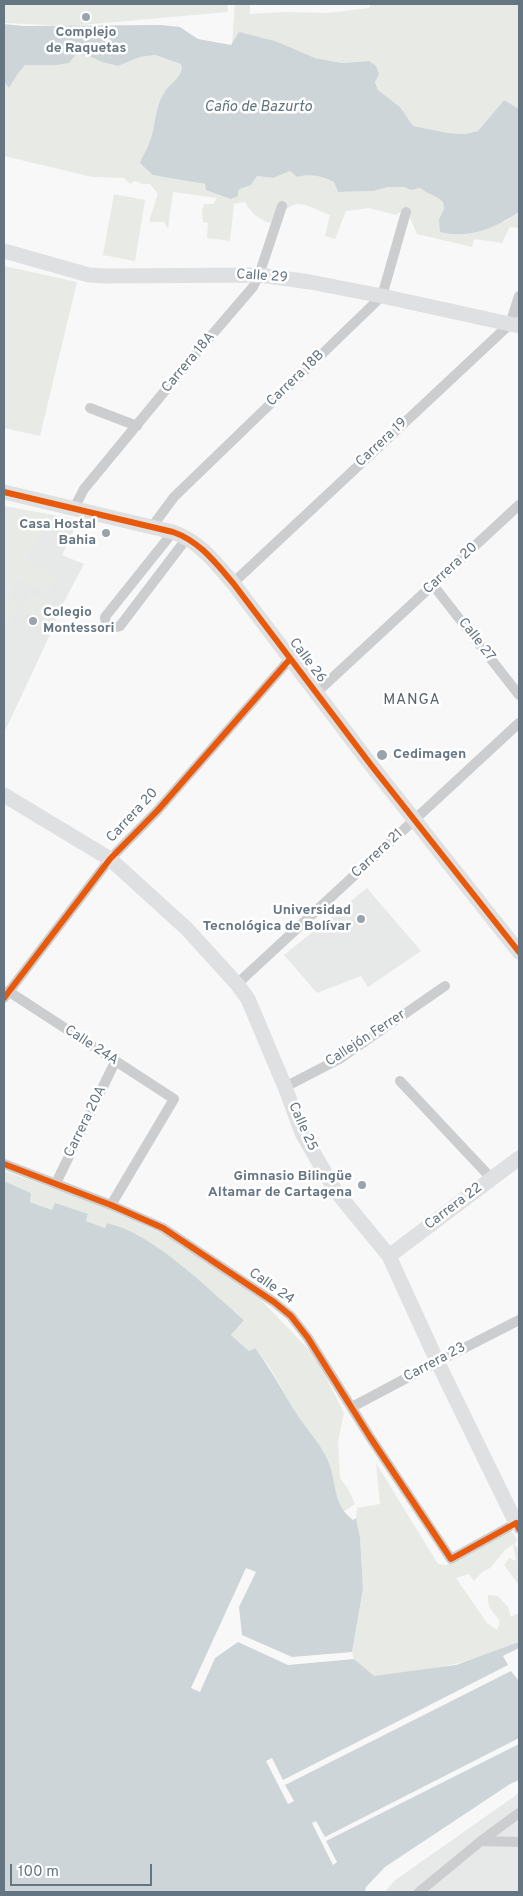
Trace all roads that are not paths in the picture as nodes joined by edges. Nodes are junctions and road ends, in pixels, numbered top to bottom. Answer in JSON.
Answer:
{"nodes":[{"id":1,"x":282,"y":206,"type":"dead end"},
{"id":2,"x":406,"y":212,"type":"dead end"},
{"id":3,"x":4,"y":251,"type":"edge"},
{"id":4,"x":259,"y":275,"type":"junction"},
{"id":5,"x":382,"y":296,"type":"junction"},
{"id":6,"x":519,"y":296,"type":"edge"},
{"id":7,"x":514,"y":325,"type":"edge"},
{"id":8,"x":90,"y":408,"type":"dead end"},
{"id":9,"x":137,"y":426,"type":"junction"},
{"id":10,"x":4,"y":492,"type":"edge"},
{"id":11,"x":519,"y":505,"type":"edge"},
{"id":12,"x":74,"y":508,"type":"junction"},
{"id":13,"x":151,"y":528,"type":"junction"},
{"id":14,"x":173,"y":532,"type":"junction"},
{"id":15,"x":187,"y":538,"type":"junction"},
{"id":16,"x":233,"y":583,"type":"junction"},
{"id":17,"x":433,"y":585,"type":"junction"},
{"id":18,"x":290,"y":659,"type":"junction"},
{"id":19,"x":316,"y":693,"type":"junction"},
{"id":20,"x":519,"y":695,"type":"edge"},
{"id":21,"x":519,"y":723,"type":"edge"},
{"id":22,"x":4,"y":795,"type":"edge"},
{"id":23,"x":415,"y":820,"type":"junction"},
{"id":24,"x":110,"y":859,"type":"junction"},
{"id":25,"x":519,"y":952,"type":"edge"},
{"id":26,"x":237,"y":984,"type":"junction"},
{"id":27,"x":446,"y":986,"type":"dead end"},
{"id":28,"x":6,"y":995,"type":"edge"},
{"id":29,"x":115,"y":1062,"type":"junction"},
{"id":30,"x":400,"y":1081,"type":"dead end"},
{"id":31,"x":285,"y":1087,"type":"junction"},
{"id":32,"x":519,"y":1158,"type":"edge"},
{"id":33,"x":4,"y":1164,"type":"edge"},
{"id":34,"x":492,"y":1179,"type":"junction"},
{"id":35,"x":56,"y":1183,"type":"junction"},
{"id":36,"x":111,"y":1205,"type":"junction"},
{"id":37,"x":389,"y":1256,"type":"junction"},
{"id":38,"x":519,"y":1320,"type":"edge"},
{"id":39,"x":437,"y":1361,"type":"junction"},
{"id":40,"x":352,"y":1408,"type":"junction"},
{"id":41,"x":518,"y":1525,"type":"edge"},
{"id":42,"x":519,"y":1813,"type":"edge"},
{"id":43,"x":481,"y":1841,"type":"junction"},
{"id":44,"x":519,"y":1842,"type":"edge"},
{"id":45,"x":419,"y":1892,"type":"edge"}],
"edges":[{"from":1,"to":4,"type":"street","name":"Carrera 18A"},
{"from":2,"to":5,"type":"street"},
{"from":3,"to":4,"type":"main road","name":"Calle 29"},
{"from":4,"to":5,"type":"main road","name":"Calle 29"},
{"from":4,"to":9,"type":"street","name":"Carrera 18A"},
{"from":5,"to":7,"type":"main road","name":"Calle 29"},
{"from":5,"to":13,"type":"street","name":"Carrera 18B"},
{"from":6,"to":7,"type":"street","name":"Carrera 19"},
{"from":7,"to":16,"type":"street","name":"Carrera 19"},
{"from":8,"to":9,"type":"street"},
{"from":9,"to":12,"type":"street","name":"Carrera 18A"},
{"from":10,"to":12,"type":"main road","name":"Calle 26"},
{"from":11,"to":17,"type":"street","name":"Carrera 20"},
{"from":12,"to":13,"type":"main road","name":"Calle 26"},
{"from":13,"to":14,"type":"main road","name":"Calle 26"},
{"from":14,"to":15,"type":"main road","name":"Calle 26"},
{"from":14,"to":15,"type":"street"},
{"from":15,"to":16,"type":"main road","name":"Calle 26"},
{"from":16,"to":18,"type":"main road","name":"Calle 26"},
{"from":17,"to":19,"type":"street","name":"Carrera 20"},
{"from":17,"to":20,"type":"street","name":"Calle 27"},
{"from":18,"to":19,"type":"main road","name":"Calle 26"},
{"from":18,"to":24,"type":"street","name":"Carrera 20"},
{"from":19,"to":23,"type":"main road","name":"Calle 26"},
{"from":21,"to":23,"type":"street","name":"Carrera 21"},
{"from":22,"to":24,"type":"main road","name":"Calle 25"},
{"from":23,"to":25,"type":"main road","name":"Calle 26"},
{"from":23,"to":26,"type":"street","name":"Carrera 21"},
{"from":24,"to":26,"type":"main road","name":"Calle 25"},
{"from":24,"to":28,"type":"street","name":"Carrera 20"},
{"from":26,"to":31,"type":"main road","name":"Calle 25"},
{"from":27,"to":31,"type":"street","name":"Callejón Ferrer"},
{"from":28,"to":29,"type":"street","name":"Calle 24A"},
{"from":29,"to":35,"type":"street","name":"Carrera 20A"},
{"from":29,"to":36,"type":"street","name":"Calle 24A"},
{"from":30,"to":34,"type":"street"},
{"from":31,"to":37,"type":"main road","name":"Calle 25"},
{"from":32,"to":34,"type":"main road","name":"Carrera 22"},
{"from":33,"to":35,"type":"street","name":"Calle 24"},
{"from":34,"to":37,"type":"main road","name":"Carrera 22"},
{"from":35,"to":36,"type":"street","name":"Calle 24"},
{"from":36,"to":40,"type":"street","name":"Calle 24"},
{"from":37,"to":39,"type":"main road","name":"Calle 25"},
{"from":38,"to":39,"type":"street","name":"Carrera 23"},
{"from":39,"to":40,"type":"street","name":"Carrera 23"},
{"from":39,"to":41,"type":"main road","name":"Calle 25"},
{"from":40,"to":41,"type":"street","name":"Calle 24"},
{"from":42,"to":43,"type":"street"},
{"from":43,"to":44,"type":"street"},
{"from":43,"to":45,"type":"street"}]}
